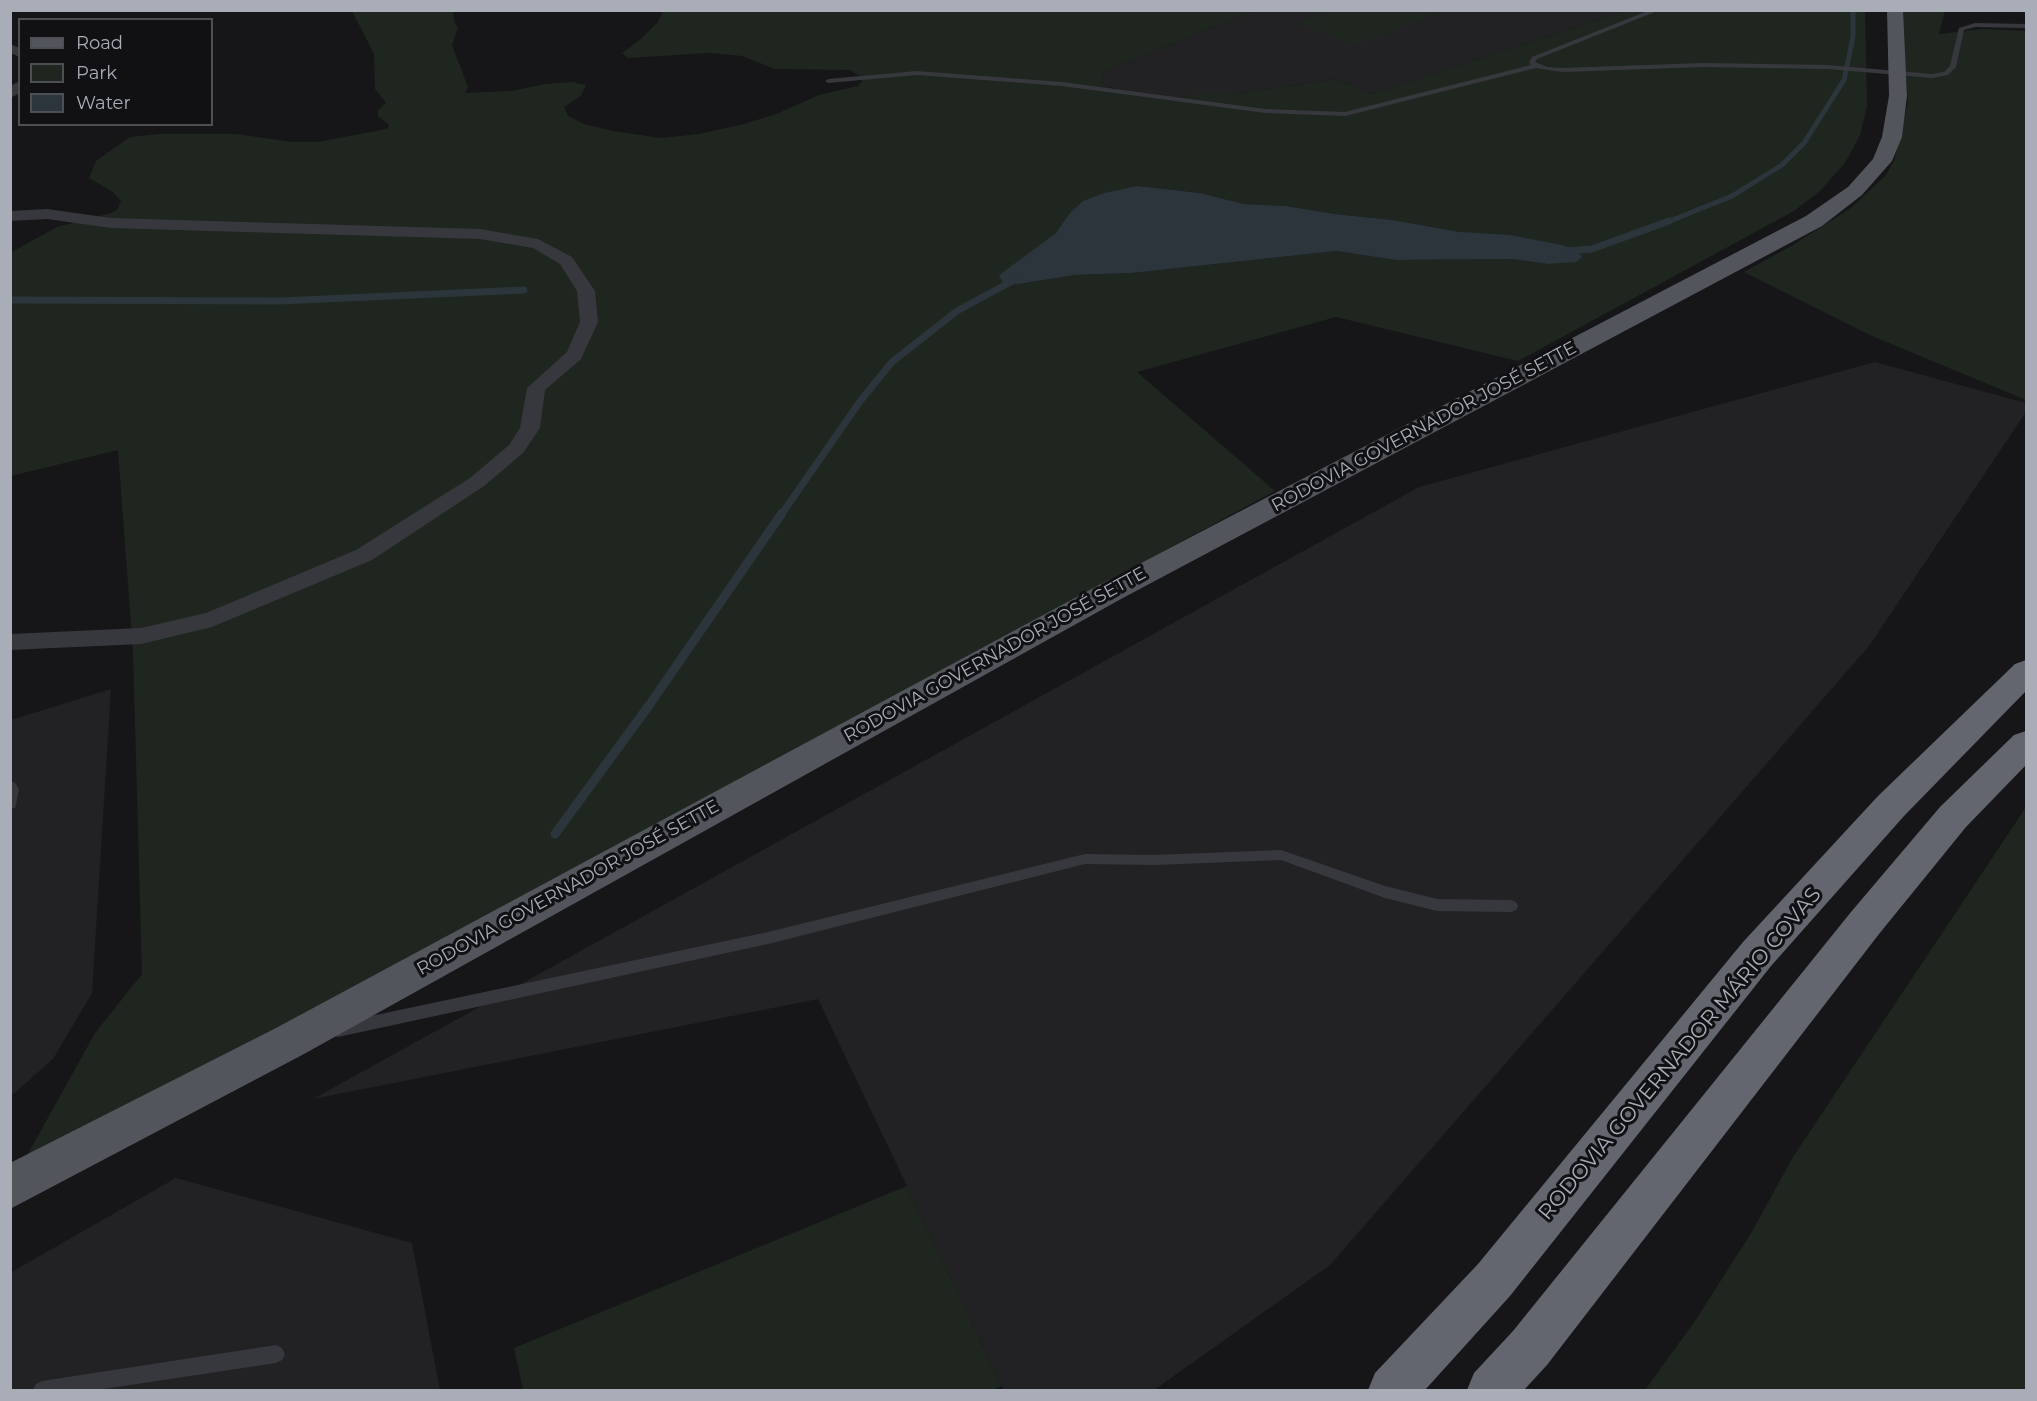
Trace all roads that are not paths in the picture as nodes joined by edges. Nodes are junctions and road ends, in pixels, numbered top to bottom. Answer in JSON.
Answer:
{"nodes":[{"id":1,"x":1657,"y":10,"type":"edge"},
{"id":2,"x":1894,"y":10,"type":"edge"},
{"id":3,"x":2026,"y":26,"type":"edge"},
{"id":4,"x":1536,"y":66,"type":"junction"},
{"id":5,"x":1896,"y":68,"type":"junction"},
{"id":6,"x":828,"y":81,"type":"dead end"},
{"id":7,"x":10,"y":216,"type":"edge"},
{"id":8,"x":10,"y":642,"type":"edge"},
{"id":9,"x":2026,"y":672,"type":"edge"},
{"id":10,"x":2026,"y":744,"type":"edge"},
{"id":11,"x":10,"y":786,"type":"edge"},
{"id":12,"x":10,"y":804,"type":"edge"},
{"id":13,"x":1511,"y":906,"type":"dead end"},
{"id":14,"x":290,"y":1041,"type":"junction"},
{"id":15,"x":10,"y":1188,"type":"edge"},
{"id":16,"x":276,"y":1354,"type":"dead end"},
{"id":17,"x":42,"y":1390,"type":"edge"},
{"id":18,"x":1392,"y":1390,"type":"edge"},
{"id":19,"x":1491,"y":1390,"type":"edge"}],
"edges":[{"from":1,"to":4,"type":"lane"},
{"from":2,"to":5,"type":"main road","name":"RODOVIA GOVERNADOR JOSÉ SETTE"},
{"from":3,"to":5,"type":"lane"},
{"from":4,"to":5,"type":"lane"},
{"from":4,"to":6,"type":"lane"},
{"from":5,"to":14,"type":"main road","name":"RODOVIA GOVERNADOR JOSÉ SETTE"},
{"from":7,"to":8,"type":"street"},
{"from":9,"to":18,"type":"highway","name":"RODOVIA GOVERNADOR MÁRIO COVAS"},
{"from":10,"to":19,"type":"highway"},
{"from":11,"to":12,"type":"lane"},
{"from":13,"to":14,"type":"lane"},
{"from":14,"to":15,"type":"main road","name":"RODOVIA GOVERNADOR JOSÉ SETTE"},
{"from":16,"to":17,"type":"lane"}]}
